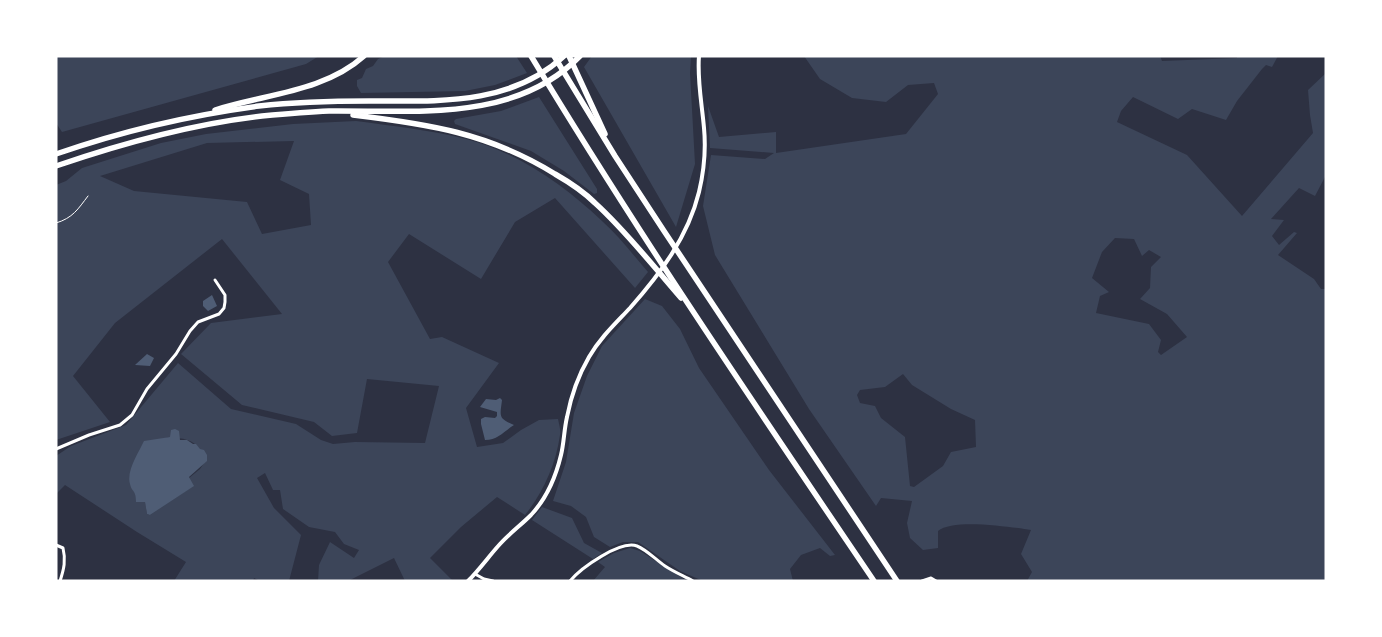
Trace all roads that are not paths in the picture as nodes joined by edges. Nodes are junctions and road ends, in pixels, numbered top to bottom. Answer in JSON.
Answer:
{"nodes":[{"id":1,"x":364,"y":56,"type":"edge"},
{"id":2,"x":532,"y":56,"type":"edge"},
{"id":3,"x":554,"y":56,"type":"edge"},
{"id":4,"x":564,"y":56,"type":"edge"},
{"id":5,"x":568,"y":56,"type":"edge"},
{"id":6,"x":580,"y":56,"type":"edge"},
{"id":7,"x":699,"y":56,"type":"edge"},
{"id":8,"x":328,"y":111,"type":"junction"},
{"id":9,"x":197,"y":116,"type":"junction"},
{"id":10,"x":56,"y":154,"type":"edge"},
{"id":11,"x":615,"y":156,"type":"junction"},
{"id":12,"x":56,"y":166,"type":"edge"},
{"id":13,"x":215,"y":280,"type":"dead end"},
{"id":14,"x":696,"y":315,"type":"junction"},
{"id":15,"x":56,"y":449,"type":"edge"},
{"id":16,"x":56,"y":545,"type":"edge"},
{"id":17,"x":475,"y":574,"type":"junction"},
{"id":18,"x":60,"y":581,"type":"edge"},
{"id":19,"x":468,"y":581,"type":"edge"},
{"id":20,"x":493,"y":581,"type":"edge"},
{"id":21,"x":570,"y":581,"type":"edge"},
{"id":22,"x":693,"y":581,"type":"edge"},
{"id":23,"x":874,"y":581,"type":"edge"},
{"id":24,"x":897,"y":581,"type":"edge"},
{"id":25,"x":922,"y":581,"type":"edge"},
{"id":26,"x":936,"y":581,"type":"edge"}],
"edges":[{"from":1,"to":9,"type":"highway"},
{"from":2,"to":14,"type":"highway"},
{"from":3,"to":11,"type":"highway"},
{"from":4,"to":9,"type":"highway"},
{"from":5,"to":11,"type":"highway"},
{"from":6,"to":8,"type":"highway"},
{"from":7,"to":17,"type":"street"},
{"from":8,"to":12,"type":"highway"},
{"from":8,"to":14,"type":"highway"},
{"from":9,"to":10,"type":"highway"},
{"from":11,"to":24,"type":"highway"},
{"from":13,"to":15,"type":"street"},
{"from":14,"to":23,"type":"highway"},
{"from":16,"to":18,"type":"street"},
{"from":17,"to":19,"type":"street"},
{"from":17,"to":20,"type":"street"},
{"from":21,"to":22,"type":"street"},
{"from":25,"to":26,"type":"street"}]}
